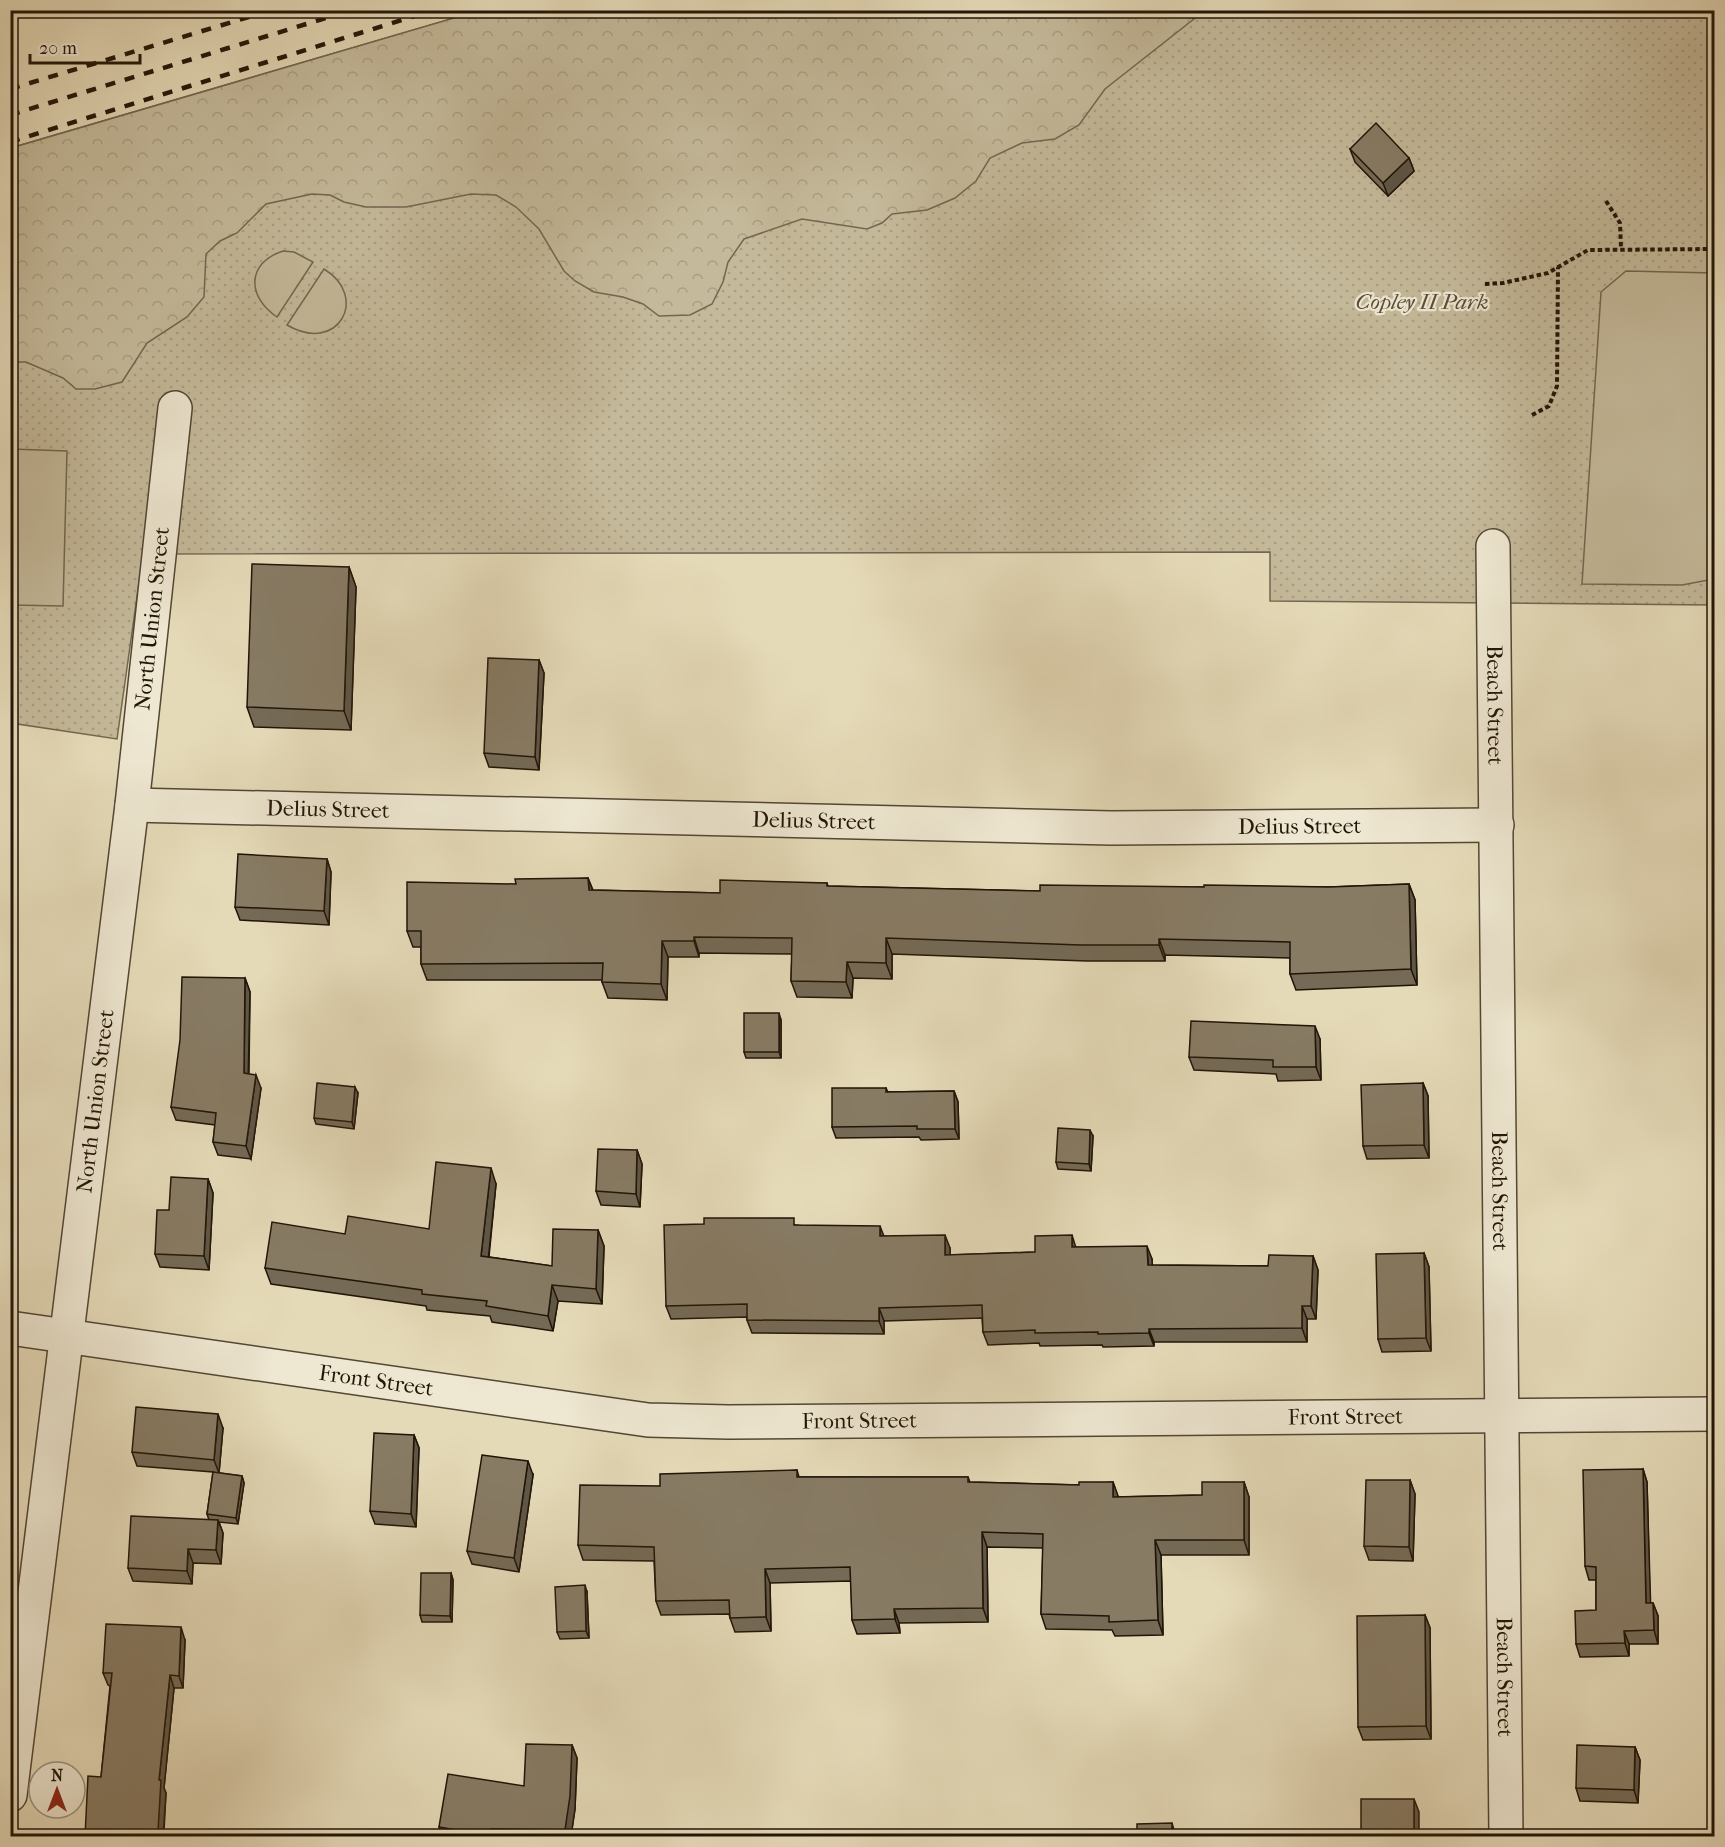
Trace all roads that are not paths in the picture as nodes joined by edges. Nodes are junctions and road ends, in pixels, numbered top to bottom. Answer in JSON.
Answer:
{"nodes":[{"id":1,"x":175,"y":408,"type":"dead end"},
{"id":2,"x":1493,"y":546,"type":"dead end"},
{"id":3,"x":132,"y":805,"type":"junction"},
{"id":4,"x":1497,"y":825,"type":"junction"},
{"id":5,"x":10,"y":1328,"type":"edge"},
{"id":6,"x":67,"y":1336,"type":"junction"},
{"id":7,"x":1714,"y":1414,"type":"edge"},
{"id":8,"x":1503,"y":1415,"type":"junction"},
{"id":9,"x":10,"y":1795,"type":"edge"},
{"id":10,"x":1506,"y":1836,"type":"edge"}],
"edges":[{"from":1,"to":3,"type":"street","name":"North Union Street"},
{"from":2,"to":4,"type":"street","name":"Beach Street"},
{"from":3,"to":4,"type":"street","name":"Delius Street"},
{"from":3,"to":6,"type":"street","name":"North Union Street"},
{"from":4,"to":8,"type":"street","name":"Beach Street"},
{"from":5,"to":6,"type":"street","name":"Front Street"},
{"from":6,"to":8,"type":"street","name":"Front Street"},
{"from":6,"to":9,"type":"street","name":"North Union Street"},
{"from":7,"to":8,"type":"street","name":"Front Street"},
{"from":8,"to":10,"type":"street","name":"Beach Street"}]}
